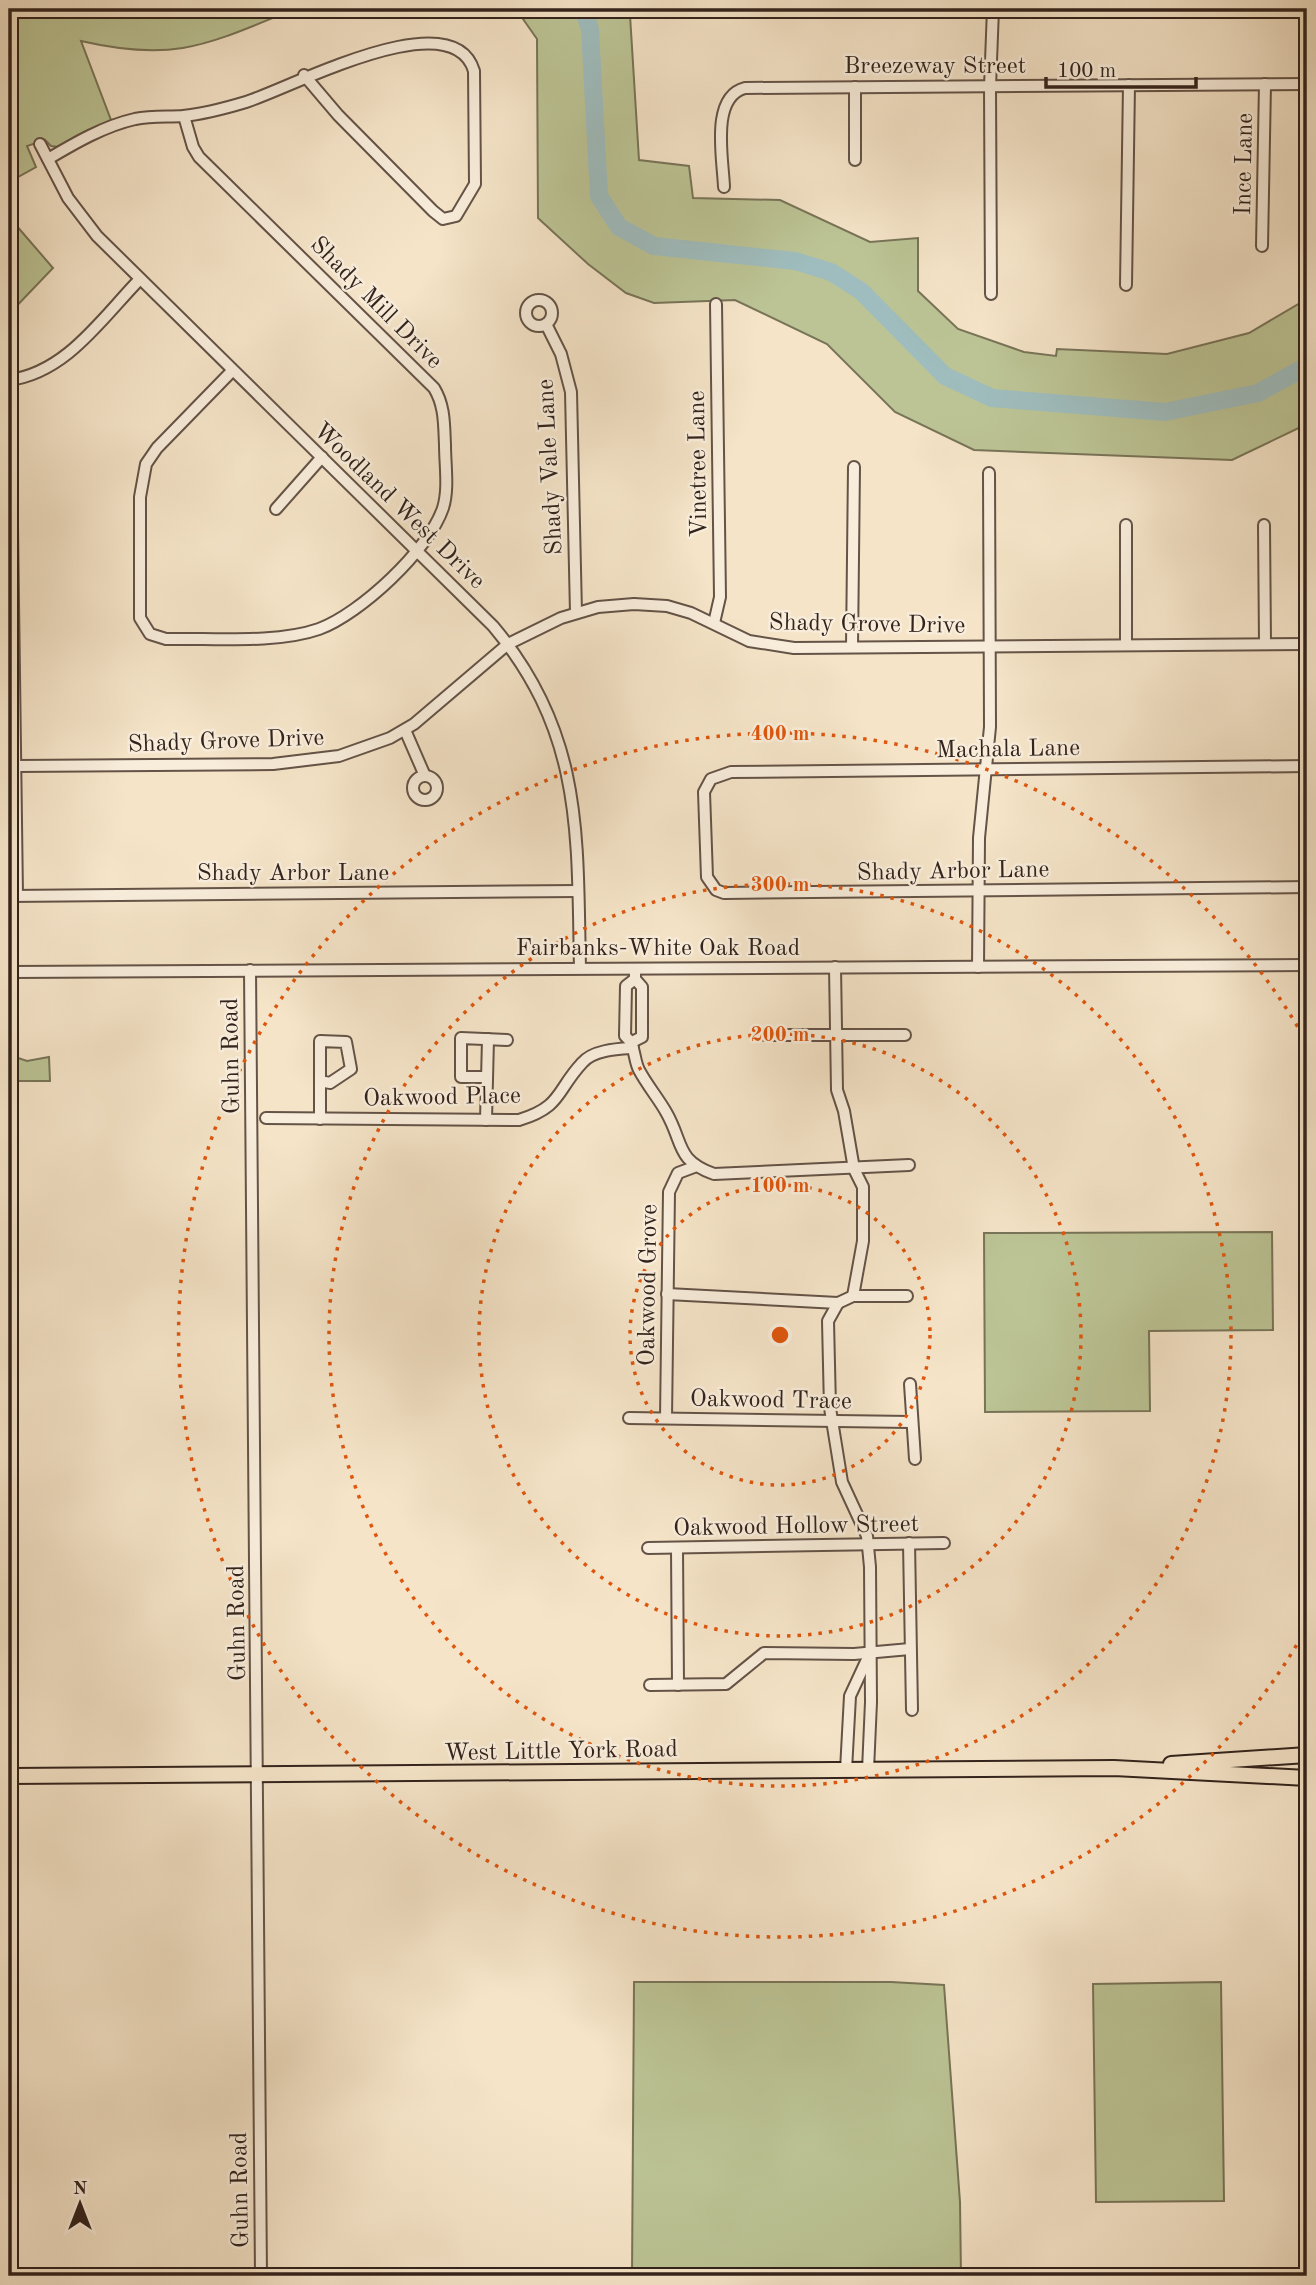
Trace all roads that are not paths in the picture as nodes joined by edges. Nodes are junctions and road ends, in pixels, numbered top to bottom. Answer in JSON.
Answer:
{"nodes":[{"id":1,"x":993,"y":9,"type":"edge"},
{"id":2,"x":425,"y":31,"type":"dead end"},
{"id":3,"x":389,"y":37,"type":"dead end"},
{"id":4,"x":304,"y":75,"type":"junction"},
{"id":5,"x":1265,"y":84,"type":"junction"},
{"id":6,"x":1307,"y":84,"type":"edge"},
{"id":7,"x":1129,"y":85,"type":"junction"},
{"id":8,"x":855,"y":87,"type":"junction"},
{"id":9,"x":990,"y":87,"type":"junction"},
{"id":10,"x":184,"y":116,"type":"junction"},
{"id":11,"x":40,"y":144,"type":"dead end"},
{"id":12,"x":48,"y":159,"type":"junction"},
{"id":13,"x":855,"y":160,"type":"dead end"},
{"id":14,"x":724,"y":187,"type":"dead end"},
{"id":15,"x":1262,"y":246,"type":"dead end"},
{"id":16,"x":140,"y":279,"type":"junction"},
{"id":17,"x":1126,"y":285,"type":"dead end"},
{"id":18,"x":991,"y":294,"type":"dead end"},
{"id":19,"x":716,"y":304,"type":"dead end"},
{"id":20,"x":546,"y":324,"type":"dead end"},
{"id":21,"x":232,"y":371,"type":"junction"},
{"id":22,"x":9,"y":380,"type":"edge"},
{"id":23,"x":322,"y":457,"type":"junction"},
{"id":24,"x":855,"y":467,"type":"dead end"},
{"id":25,"x":989,"y":474,"type":"dead end"},
{"id":26,"x":276,"y":509,"type":"dead end"},
{"id":27,"x":1126,"y":525,"type":"dead end"},
{"id":28,"x":1264,"y":525,"type":"dead end"},
{"id":29,"x":417,"y":549,"type":"junction"},
{"id":30,"x":576,"y":613,"type":"junction"},
{"id":31,"x":714,"y":623,"type":"junction"},
{"id":32,"x":508,"y":643,"type":"junction"},
{"id":33,"x":1265,"y":644,"type":"junction"},
{"id":34,"x":1307,"y":644,"type":"edge"},
{"id":35,"x":1126,"y":645,"type":"junction"},
{"id":36,"x":990,"y":646,"type":"junction"},
{"id":37,"x":852,"y":647,"type":"junction"},
{"id":38,"x":405,"y":730,"type":"junction"},
{"id":39,"x":17,"y":766,"type":"junction"},
{"id":40,"x":1307,"y":766,"type":"edge"},
{"id":41,"x":986,"y":769,"type":"junction"},
{"id":42,"x":425,"y":776,"type":"dead end"},
{"id":43,"x":711,"y":779,"type":"joint"},
{"id":44,"x":1307,"y":887,"type":"edge"},
{"id":45,"x":578,"y":891,"type":"junction"},
{"id":46,"x":977,"y":891,"type":"junction"},
{"id":47,"x":13,"y":895,"type":"edge"},
{"id":48,"x":1307,"y":965,"type":"edge"},
{"id":49,"x":835,"y":967,"type":"junction"},
{"id":50,"x":978,"y":967,"type":"junction"},
{"id":51,"x":580,"y":968,"type":"junction"},
{"id":52,"x":250,"y":970,"type":"junction"},
{"id":53,"x":9,"y":972,"type":"edge"},
{"id":54,"x":635,"y":974,"type":"junction"},
{"id":55,"x":765,"y":1035,"type":"dead end"},
{"id":56,"x":836,"y":1035,"type":"junction"},
{"id":57,"x":905,"y":1035,"type":"dead end"},
{"id":58,"x":488,"y":1039,"type":"junction"},
{"id":59,"x":507,"y":1040,"type":"dead end"},
{"id":60,"x":633,"y":1045,"type":"junction"},
{"id":61,"x":487,"y":1077,"type":"junction"},
{"id":62,"x":320,"y":1081,"type":"dead end"},
{"id":63,"x":266,"y":1118,"type":"dead end"},
{"id":64,"x":320,"y":1119,"type":"junction"},
{"id":65,"x":486,"y":1120,"type":"junction"},
{"id":66,"x":909,"y":1166,"type":"dead end"},
{"id":67,"x":694,"y":1167,"type":"junction"},
{"id":68,"x":854,"y":1169,"type":"junction"},
{"id":69,"x":667,"y":1294,"type":"junction"},
{"id":70,"x":853,"y":1296,"type":"junction"},
{"id":71,"x":907,"y":1296,"type":"dead end"},
{"id":72,"x":838,"y":1303,"type":"junction"},
{"id":73,"x":910,"y":1384,"type":"dead end"},
{"id":74,"x":629,"y":1418,"type":"dead end"},
{"id":75,"x":666,"y":1418,"type":"junction"},
{"id":76,"x":832,"y":1422,"type":"junction"},
{"id":77,"x":911,"y":1422,"type":"junction"},
{"id":78,"x":915,"y":1459,"type":"dead end"},
{"id":79,"x":909,"y":1543,"type":"junction"},
{"id":80,"x":944,"y":1543,"type":"dead end"},
{"id":81,"x":868,"y":1545,"type":"junction"},
{"id":82,"x":648,"y":1548,"type":"dead end"},
{"id":83,"x":677,"y":1548,"type":"junction"},
{"id":84,"x":910,"y":1649,"type":"junction"},
{"id":85,"x":871,"y":1650,"type":"junction"},
{"id":86,"x":650,"y":1685,"type":"dead end"},
{"id":87,"x":678,"y":1685,"type":"junction"},
{"id":88,"x":912,"y":1710,"type":"dead end"},
{"id":89,"x":1307,"y":1755,"type":"edge"},
{"id":90,"x":1114,"y":1768,"type":"junction"},
{"id":91,"x":846,"y":1770,"type":"junction"},
{"id":92,"x":868,"y":1770,"type":"junction"},
{"id":93,"x":9,"y":1776,"type":"edge"},
{"id":94,"x":258,"y":1776,"type":"junction"},
{"id":95,"x":1307,"y":1778,"type":"edge"},
{"id":96,"x":261,"y":2276,"type":"edge"}],
"edges":[{"from":1,"to":9,"type":"street"},
{"from":2,"to":4,"type":"street"},
{"from":3,"to":4,"type":"street"},
{"from":4,"to":10,"type":"street"},
{"from":5,"to":6,"type":"street","name":"Breezeway Street"},
{"from":5,"to":7,"type":"street","name":"Breezeway Street"},
{"from":5,"to":15,"type":"street","name":"Ince Lane"},
{"from":7,"to":9,"type":"street","name":"Breezeway Street"},
{"from":7,"to":17,"type":"street"},
{"from":8,"to":9,"type":"street","name":"Breezeway Street"},
{"from":8,"to":13,"type":"street"},
{"from":8,"to":14,"type":"street","name":"Breezeway Street"},
{"from":9,"to":18,"type":"street"},
{"from":10,"to":12,"type":"street"},
{"from":10,"to":29,"type":"street","name":"Shady Mill Drive"},
{"from":11,"to":12,"type":"street","name":"Woodland West Drive"},
{"from":12,"to":16,"type":"street","name":"Woodland West Drive"},
{"from":16,"to":21,"type":"street","name":"Woodland West Drive"},
{"from":16,"to":22,"type":"street"},
{"from":19,"to":31,"type":"street","name":"Vinetree Lane"},
{"from":20,"to":30,"type":"street","name":"Shady Vale Lane"},
{"from":21,"to":23,"type":"street","name":"Woodland West Drive"},
{"from":21,"to":29,"type":"street","name":"Shady Mill Drive"},
{"from":22,"to":39,"type":"street"},
{"from":23,"to":26,"type":"street"},
{"from":23,"to":29,"type":"street","name":"Woodland West Drive"},
{"from":24,"to":37,"type":"street"},
{"from":25,"to":36,"type":"street"},
{"from":27,"to":35,"type":"street"},
{"from":28,"to":33,"type":"street"},
{"from":29,"to":32,"type":"street","name":"Woodland West Drive"},
{"from":30,"to":31,"type":"street","name":"Shady Grove Drive"},
{"from":30,"to":32,"type":"street","name":"Shady Grove Drive"},
{"from":31,"to":37,"type":"street","name":"Shady Grove Drive"},
{"from":32,"to":38,"type":"street","name":"Shady Grove Drive"},
{"from":32,"to":45,"type":"street","name":"Woodland West Drive"},
{"from":33,"to":34,"type":"street","name":"Shady Grove Drive"},
{"from":33,"to":35,"type":"street","name":"Shady Grove Drive"},
{"from":35,"to":36,"type":"street","name":"Shady Grove Drive"},
{"from":36,"to":37,"type":"street","name":"Shady Grove Drive"},
{"from":36,"to":41,"type":"street"},
{"from":38,"to":39,"type":"street","name":"Shady Grove Drive"},
{"from":38,"to":42,"type":"street"},
{"from":39,"to":47,"type":"street"},
{"from":40,"to":41,"type":"street","name":"Machala Lane"},
{"from":41,"to":43,"type":"street","name":"Machala Lane"},
{"from":41,"to":46,"type":"street"},
{"from":43,"to":46,"type":"street","name":"Shady Arbor Lane"},
{"from":44,"to":46,"type":"street","name":"Shady Arbor Lane"},
{"from":45,"to":47,"type":"street","name":"Shady Arbor Lane"},
{"from":45,"to":51,"type":"street","name":"Woodland West Drive"},
{"from":46,"to":50,"type":"street"},
{"from":48,"to":50,"type":"street","name":"Fairbanks-White Oak Road"},
{"from":49,"to":50,"type":"street","name":"Fairbanks-White Oak Road"},
{"from":49,"to":54,"type":"street","name":"Fairbanks-White Oak Road"},
{"from":49,"to":56,"type":"street"},
{"from":51,"to":52,"type":"street","name":"Fairbanks-White Oak Road"},
{"from":51,"to":54,"type":"street","name":"Fairbanks-White Oak Road"},
{"from":52,"to":53,"type":"street","name":"Fairbanks-White Oak Road"},
{"from":52,"to":94,"type":"street","name":"Guhn Road"},
{"from":54,"to":60,"type":"street"},
{"from":54,"to":60,"type":"street"},
{"from":55,"to":56,"type":"street"},
{"from":56,"to":57,"type":"street"},
{"from":56,"to":68,"type":"street"},
{"from":58,"to":59,"type":"street"},
{"from":58,"to":61,"type":"street"},
{"from":58,"to":61,"type":"street"},
{"from":60,"to":65,"type":"street","name":"Oakwood Place"},
{"from":60,"to":67,"type":"street"},
{"from":61,"to":65,"type":"street"},
{"from":62,"to":64,"type":"street"},
{"from":63,"to":64,"type":"street","name":"Oakwood Place"},
{"from":64,"to":65,"type":"street","name":"Oakwood Place"},
{"from":66,"to":68,"type":"street"},
{"from":67,"to":68,"type":"street"},
{"from":67,"to":69,"type":"street","name":"Oakwood Grove"},
{"from":68,"to":70,"type":"street"},
{"from":69,"to":72,"type":"street"},
{"from":69,"to":75,"type":"street","name":"Oakwood Grove"},
{"from":70,"to":71,"type":"street"},
{"from":70,"to":72,"type":"street"},
{"from":72,"to":76,"type":"street"},
{"from":73,"to":77,"type":"street"},
{"from":74,"to":75,"type":"street","name":"Oakwood Trace"},
{"from":75,"to":76,"type":"street","name":"Oakwood Trace"},
{"from":76,"to":77,"type":"street","name":"Oakwood Trace"},
{"from":76,"to":81,"type":"street"},
{"from":77,"to":78,"type":"street"},
{"from":79,"to":80,"type":"street","name":"Oakwood Hollow Street"},
{"from":79,"to":81,"type":"street","name":"Oakwood Hollow Street"},
{"from":79,"to":84,"type":"street"},
{"from":81,"to":83,"type":"street","name":"Oakwood Hollow Street"},
{"from":81,"to":85,"type":"street"},
{"from":82,"to":83,"type":"street","name":"Oakwood Hollow Street"},
{"from":83,"to":87,"type":"street"},
{"from":84,"to":85,"type":"street"},
{"from":84,"to":88,"type":"street"},
{"from":85,"to":87,"type":"street"},
{"from":85,"to":91,"type":"street"},
{"from":85,"to":92,"type":"street"},
{"from":86,"to":87,"type":"street"},
{"from":89,"to":90,"type":"main road","name":"West Little York Road"},
{"from":90,"to":92,"type":"main road","name":"West Little York Road"},
{"from":90,"to":95,"type":"main road","name":"West Little York Road"},
{"from":91,"to":92,"type":"main road","name":"West Little York Road"},
{"from":91,"to":94,"type":"main road","name":"West Little York Road"},
{"from":93,"to":94,"type":"main road","name":"West Little York Road"},
{"from":94,"to":96,"type":"street","name":"Guhn Road"}]}
